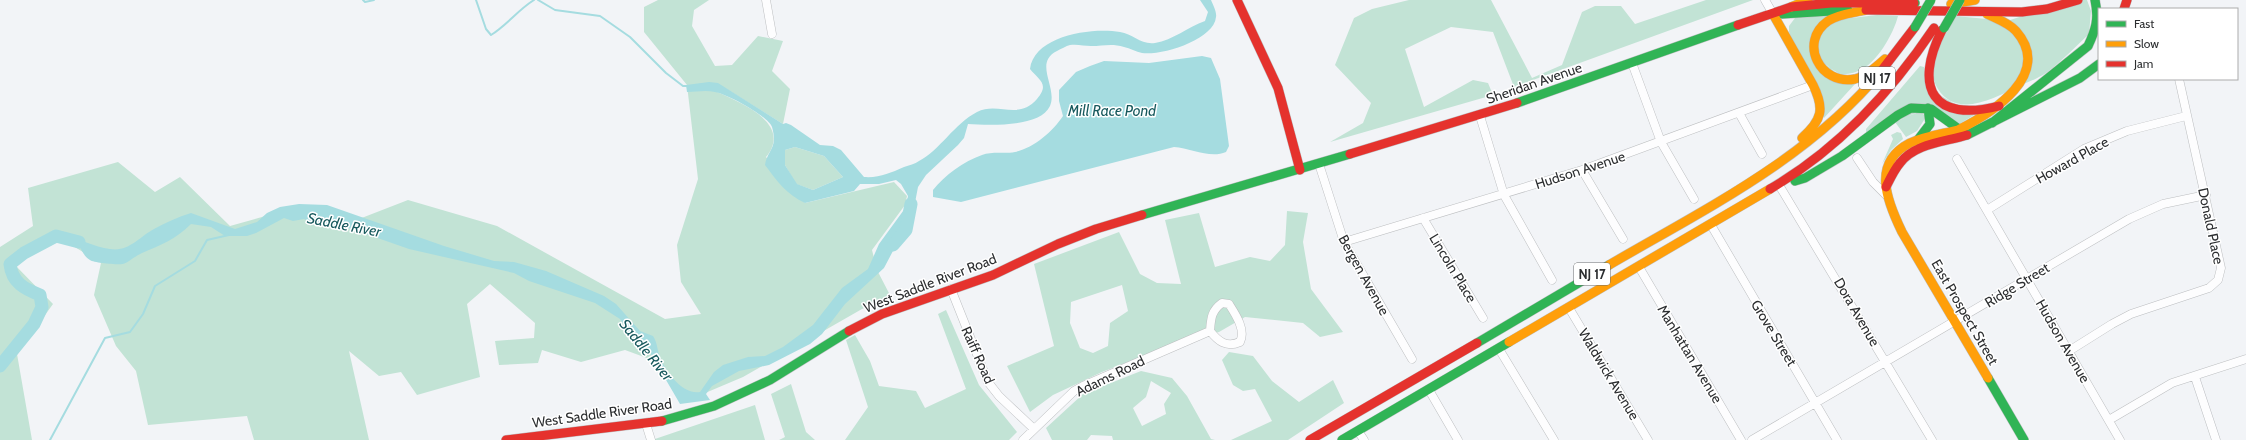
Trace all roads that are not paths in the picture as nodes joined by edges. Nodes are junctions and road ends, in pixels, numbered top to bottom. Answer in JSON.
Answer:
{"nodes":[{"id":1,"x":766,"y":0,"type":"edge"},
{"id":2,"x":1237,"y":0,"type":"edge"},
{"id":3,"x":1765,"y":0,"type":"edge"},
{"id":4,"x":1808,"y":0,"type":"edge"},
{"id":5,"x":1906,"y":0,"type":"edge"},
{"id":6,"x":1925,"y":0,"type":"edge"},
{"id":7,"x":1931,"y":0,"type":"edge"},
{"id":8,"x":1960,"y":0,"type":"edge"},
{"id":9,"x":1975,"y":0,"type":"edge"},
{"id":10,"x":2050,"y":0,"type":"edge"},
{"id":11,"x":2078,"y":0,"type":"edge"},
{"id":12,"x":2095,"y":0,"type":"edge"},
{"id":13,"x":1950,"y":2,"type":"edge"},
{"id":14,"x":1915,"y":3,"type":"junction"},
{"id":15,"x":1791,"y":7,"type":"junction"},
{"id":16,"x":1866,"y":10,"type":"junction"},
{"id":17,"x":1984,"y":13,"type":"junction"},
{"id":18,"x":1773,"y":14,"type":"junction"},
{"id":19,"x":1915,"y":27,"type":"junction"},
{"id":20,"x":1939,"y":28,"type":"junction"},
{"id":21,"x":772,"y":34,"type":"dead end"},
{"id":22,"x":1901,"y":47,"type":"junction"},
{"id":23,"x":1632,"y":63,"type":"junction"},
{"id":24,"x":2098,"y":65,"type":"edge"},
{"id":25,"x":2179,"y":80,"type":"edge"},
{"id":26,"x":1814,"y":85,"type":"junction"},
{"id":27,"x":1999,"y":106,"type":"junction"},
{"id":28,"x":1928,"y":108,"type":"junction"},
{"id":29,"x":1739,"y":113,"type":"junction"},
{"id":30,"x":1480,"y":116,"type":"junction"},
{"id":31,"x":2186,"y":116,"type":"junction"},
{"id":32,"x":1992,"y":123,"type":"junction"},
{"id":33,"x":1958,"y":130,"type":"junction"},
{"id":34,"x":1967,"y":135,"type":"junction"},
{"id":35,"x":1917,"y":141,"type":"junction"},
{"id":36,"x":1661,"y":142,"type":"junction"},
{"id":37,"x":1762,"y":154,"type":"dead end"},
{"id":38,"x":1858,"y":158,"type":"dead end"},
{"id":39,"x":1957,"y":159,"type":"dead end"},
{"id":40,"x":1319,"y":164,"type":"junction"},
{"id":41,"x":1300,"y":170,"type":"junction"},
{"id":42,"x":1582,"y":170,"type":"junction"},
{"id":43,"x":1780,"y":184,"type":"junction"},
{"id":44,"x":1746,"y":185,"type":"junction"},
{"id":45,"x":1886,"y":191,"type":"junction"},
{"id":46,"x":1504,"y":194,"type":"junction"},
{"id":47,"x":2206,"y":195,"type":"junction"},
{"id":48,"x":1694,"y":200,"type":"dead end"},
{"id":49,"x":1987,"y":210,"type":"junction"},
{"id":50,"x":1423,"y":218,"type":"junction"},
{"id":51,"x":1711,"y":225,"type":"junction"},
{"id":52,"x":1623,"y":239,"type":"dead end"},
{"id":53,"x":1344,"y":242,"type":"junction"},
{"id":54,"x":1639,"y":267,"type":"junction"},
{"id":55,"x":1552,"y":280,"type":"dead end"},
{"id":56,"x":2028,"y":280,"type":"junction"},
{"id":57,"x":951,"y":289,"type":"junction"},
{"id":58,"x":1570,"y":308,"type":"junction"},
{"id":59,"x":1483,"y":318,"type":"dead end"},
{"id":60,"x":1955,"y":322,"type":"junction"},
{"id":61,"x":1210,"y":331,"type":"junction"},
{"id":62,"x":1499,"y":349,"type":"junction"},
{"id":63,"x":2069,"y":351,"type":"junction"},
{"id":64,"x":1412,"y":359,"type":"dead end"},
{"id":65,"x":2246,"y":359,"type":"edge"},
{"id":66,"x":1886,"y":361,"type":"junction"},
{"id":67,"x":2195,"y":377,"type":"junction"},
{"id":68,"x":1429,"y":390,"type":"junction"},
{"id":69,"x":1815,"y":402,"type":"junction"},
{"id":70,"x":2109,"y":420,"type":"junction"},
{"id":71,"x":646,"y":424,"type":"junction"},
{"id":72,"x":1034,"y":429,"type":"junction"},
{"id":73,"x":1358,"y":431,"type":"junction"},
{"id":74,"x":506,"y":440,"type":"edge"},
{"id":75,"x":651,"y":440,"type":"edge"},
{"id":76,"x":1023,"y":440,"type":"edge"},
{"id":77,"x":1310,"y":440,"type":"edge"},
{"id":78,"x":1342,"y":440,"type":"edge"},
{"id":79,"x":1364,"y":440,"type":"edge"},
{"id":80,"x":1458,"y":440,"type":"edge"},
{"id":81,"x":1554,"y":440,"type":"edge"},
{"id":82,"x":1648,"y":440,"type":"edge"},
{"id":83,"x":1741,"y":440,"type":"edge"},
{"id":84,"x":1752,"y":440,"type":"edge"},
{"id":85,"x":1837,"y":440,"type":"edge"},
{"id":86,"x":1932,"y":440,"type":"edge"},
{"id":87,"x":2024,"y":440,"type":"edge"},
{"id":88,"x":2120,"y":440,"type":"edge"},
{"id":89,"x":2216,"y":440,"type":"edge"}],
"edges":[{"from":1,"to":21,"type":"street"},
{"from":2,"to":41,"type":"main road"},
{"from":3,"to":18,"type":"street"},
{"from":4,"to":15,"type":"main road"},
{"from":5,"to":14,"type":"main road"},
{"from":6,"to":19,"type":"main road","bridge":true},
{"from":7,"to":19,"type":"main road","number":"NJ 17","bridge":true},
{"from":8,"to":20,"type":"main road","bridge":true},
{"from":9,"to":13,"type":"main road"},
{"from":10,"to":13,"type":"main road","name":"Sheridan Avenue"},
{"from":11,"to":17,"type":"main road","name":"Sheridan Avenue"},
{"from":12,"to":32,"type":"main road"},
{"from":13,"to":14,"type":"main road","name":"Sheridan Avenue"},
{"from":13,"to":20,"type":"main road","number":"NJ 17"},
{"from":14,"to":15,"type":"main road","name":"Sheridan Avenue"},
{"from":15,"to":18,"type":"main road","name":"Sheridan Avenue"},
{"from":16,"to":17,"type":"main road","name":"Sheridan Avenue"},
{"from":16,"to":18,"type":"main road","name":"Sheridan Avenue"},
{"from":16,"to":22,"type":"main road"},
{"from":17,"to":27,"type":"main road","name":"East Prospect Street"},
{"from":18,"to":23,"type":"main road","name":"Sheridan Avenue"},
{"from":18,"to":26,"type":"main road"},
{"from":19,"to":22,"type":"main road","number":"NJ 17"},
{"from":20,"to":27,"type":"main road"},
{"from":20,"to":43,"type":"main road","number":"NJ 17"},
{"from":22,"to":44,"type":"main road","number":"NJ 17"},
{"from":23,"to":30,"type":"main road","name":"Sheridan Avenue"},
{"from":23,"to":36,"type":"street"},
{"from":24,"to":32,"type":"main road"},
{"from":25,"to":31,"type":"street","name":"Donald Place"},
{"from":26,"to":29,"type":"street","name":"Hudson Avenue"},
{"from":26,"to":44,"type":"main road"},
{"from":27,"to":33,"type":"main road","name":"East Prospect Street"},
{"from":28,"to":33,"type":"main road"},
{"from":28,"to":35,"type":"main road"},
{"from":28,"to":43,"type":"main road"},
{"from":29,"to":36,"type":"street","name":"Hudson Avenue"},
{"from":29,"to":37,"type":"street"},
{"from":30,"to":40,"type":"main road","name":"Sheridan Avenue"},
{"from":30,"to":46,"type":"street"},
{"from":31,"to":47,"type":"street","name":"Donald Place"},
{"from":31,"to":49,"type":"street","name":"Howard Place"},
{"from":32,"to":34,"type":"main road"},
{"from":33,"to":34,"type":"main road"},
{"from":33,"to":35,"type":"main road","name":"East Prospect Street"},
{"from":34,"to":45,"type":"main road"},
{"from":35,"to":45,"type":"main road","name":"East Prospect Street"},
{"from":36,"to":42,"type":"street","name":"Hudson Avenue"},
{"from":36,"to":48,"type":"street"},
{"from":38,"to":45,"type":"street","name":"East Prospect Street"},
{"from":39,"to":49,"type":"street","name":"Hudson Avenue"},
{"from":40,"to":41,"type":"main road","name":"Sheridan Avenue"},
{"from":40,"to":53,"type":"street","name":"Bergen Avenue"},
{"from":41,"to":57,"type":"main road","name":"West Saddle River Road"},
{"from":42,"to":46,"type":"street","name":"Hudson Avenue"},
{"from":42,"to":52,"type":"street"},
{"from":43,"to":51,"type":"main road","number":"NJ 17"},
{"from":43,"to":66,"type":"street","name":"Dora Avenue"},
{"from":44,"to":77,"type":"main road","number":"NJ 17"},
{"from":45,"to":60,"type":"main road","name":"East Prospect Street"},
{"from":46,"to":50,"type":"street","name":"Hudson Avenue"},
{"from":46,"to":55,"type":"street"},
{"from":47,"to":56,"type":"street","name":"Ridge Street"},
{"from":47,"to":63,"type":"street","name":"Donald Place"},
{"from":49,"to":56,"type":"street","name":"Hudson Avenue"},
{"from":50,"to":53,"type":"street","name":"Hudson Avenue"},
{"from":50,"to":59,"type":"street","name":"Lincoln Place"},
{"from":51,"to":54,"type":"main road","number":"NJ 17"},
{"from":51,"to":69,"type":"street","name":"Grove Street"},
{"from":53,"to":64,"type":"street","name":"Bergen Avenue"},
{"from":54,"to":58,"type":"main road","number":"NJ 17"},
{"from":54,"to":83,"type":"street","name":"Manhattan Avenue"},
{"from":56,"to":60,"type":"street","name":"Ridge Street"},
{"from":56,"to":63,"type":"street","name":"Hudson Avenue"},
{"from":57,"to":71,"type":"main road","name":"West Saddle River Road"},
{"from":57,"to":72,"type":"street","name":"Raiff Road"},
{"from":58,"to":62,"type":"main road","number":"NJ 17"},
{"from":58,"to":82,"type":"street","name":"Waldwick Avenue"},
{"from":60,"to":66,"type":"street","name":"Ridge Street"},
{"from":60,"to":87,"type":"main road","name":"East Prospect Street"},
{"from":61,"to":61,"type":"street"},
{"from":61,"to":72,"type":"street","name":"Adams Road"},
{"from":62,"to":68,"type":"main road","number":"NJ 17"},
{"from":62,"to":81,"type":"street"},
{"from":63,"to":70,"type":"street","name":"Hudson Avenue"},
{"from":65,"to":67,"type":"street"},
{"from":66,"to":69,"type":"street","name":"Ridge Street"},
{"from":66,"to":86,"type":"street","name":"Dora Avenue"},
{"from":67,"to":70,"type":"street"},
{"from":67,"to":89,"type":"street"},
{"from":68,"to":73,"type":"main road","number":"NJ 17"},
{"from":68,"to":80,"type":"street"},
{"from":69,"to":84,"type":"street","name":"Ridge Street"},
{"from":69,"to":85,"type":"street","name":"Grove Street"},
{"from":70,"to":88,"type":"street","name":"Hudson Avenue"},
{"from":71,"to":74,"type":"main road","name":"West Saddle River Road"},
{"from":71,"to":75,"type":"street"},
{"from":72,"to":76,"type":"street","name":"Adams Road"},
{"from":73,"to":78,"type":"main road","number":"NJ 17"},
{"from":73,"to":79,"type":"street"}]}
